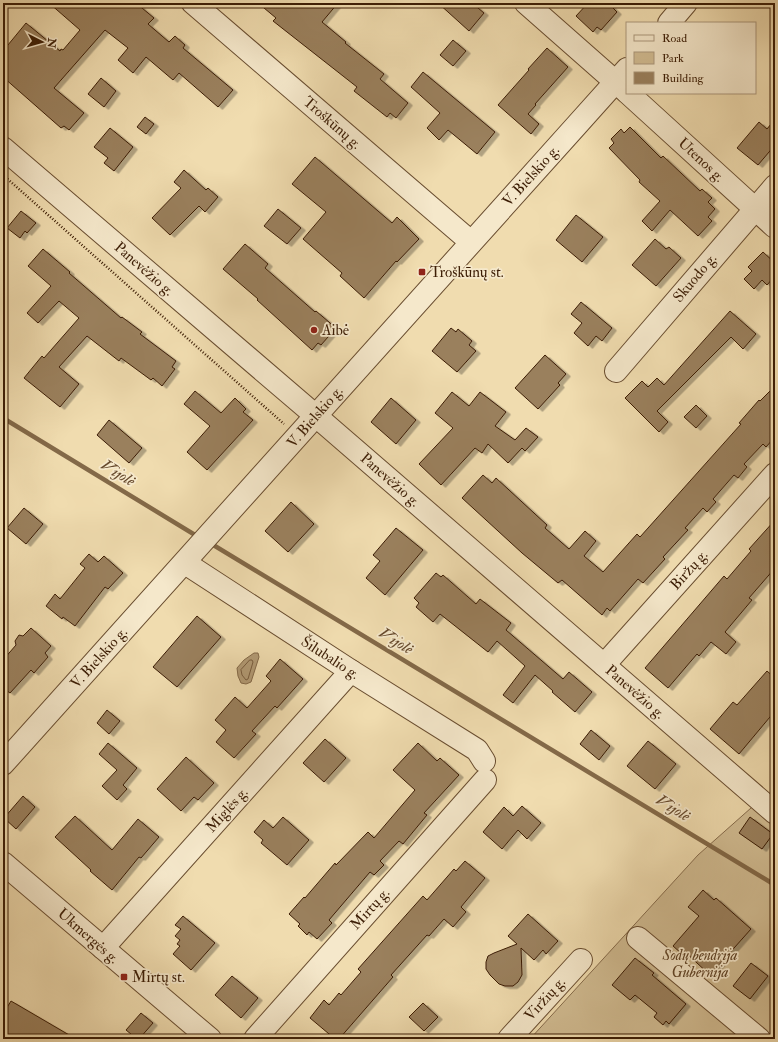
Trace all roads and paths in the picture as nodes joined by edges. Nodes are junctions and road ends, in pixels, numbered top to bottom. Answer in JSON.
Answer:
{"nodes":[{"id":1,"x":193,"y":3,"type":"edge"},
{"id":2,"x":526,"y":3,"type":"edge"},
{"id":3,"x":686,"y":3,"type":"edge"},
{"id":4,"x":669,"y":22,"type":"edge"},
{"id":5,"x":624,"y":84,"type":"edge"},
{"id":6,"x":634,"y":94,"type":"edge"},
{"id":7,"x":3,"y":148,"type":"edge"},
{"id":8,"x":3,"y":175,"type":"edge"},
{"id":9,"x":775,"y":186,"type":"edge"},
{"id":10,"x":754,"y":209,"type":"junction"},
{"id":11,"x":775,"y":227,"type":"edge"},
{"id":12,"x":472,"y":242,"type":"junction"},
{"id":13,"x":616,"y":371,"type":"dead end"},
{"id":14,"x":316,"y":416,"type":"junction"},
{"id":15,"x":298,"y":437,"type":"junction"},
{"id":16,"x":775,"y":474,"type":"edge"},
{"id":17,"x":197,"y":550,"type":"junction"},
{"id":18,"x":604,"y":665,"type":"junction"},
{"id":19,"x":352,"y":671,"type":"junction"},
{"id":20,"x":3,"y":764,"type":"edge"},
{"id":21,"x":482,"y":764,"type":"joint"},
{"id":22,"x":775,"y":813,"type":"edge"},
{"id":23,"x":3,"y":863,"type":"edge"},
{"id":24,"x":638,"y":938,"type":"dead end"},
{"id":25,"x":103,"y":948,"type":"junction"},
{"id":26,"x":580,"y":960,"type":"dead end"},
{"id":27,"x":210,"y":1039,"type":"edge"},
{"id":28,"x":255,"y":1039,"type":"edge"},
{"id":29,"x":509,"y":1039,"type":"edge"},
{"id":30,"x":759,"y":1039,"type":"edge"}],
"edges":[{"from":1,"to":12,"type":"street","name":"Troškūnų g."},
{"from":2,"to":5,"type":"street","name":"Utenos g."},
{"from":3,"to":4,"type":"street"},
{"from":5,"to":12,"type":"street","name":"V. Bielskio g."},
{"from":6,"to":10,"type":"street","name":"Utenos g."},
{"from":7,"to":14,"type":"street","name":"Panevėžio g."},
{"from":8,"to":15,"type":"path"},
{"from":9,"to":10,"type":"street","name":"Skuodo g."},
{"from":10,"to":11,"type":"street","name":"Utenos g."},
{"from":10,"to":13,"type":"street","name":"Skuodo g."},
{"from":12,"to":14,"type":"street","name":"V. Bielskio g."},
{"from":14,"to":15,"type":"street","name":"V. Bielskio g."},
{"from":14,"to":18,"type":"street","name":"Panevėžio g."},
{"from":15,"to":17,"type":"street","name":"V. Bielskio g."},
{"from":16,"to":18,"type":"street","name":"Biržų g."},
{"from":17,"to":19,"type":"street","name":"Šilubalio g."},
{"from":17,"to":20,"type":"street","name":"V. Bielskio g."},
{"from":18,"to":22,"type":"street","name":"Panevėžio g."},
{"from":19,"to":21,"type":"street","name":"Šilubalio g."},
{"from":19,"to":25,"type":"street","name":"Miglės g."},
{"from":21,"to":28,"type":"street","name":"Mirtų g."},
{"from":23,"to":25,"type":"street","name":"Ukmergės g."},
{"from":24,"to":30,"type":"street"},
{"from":25,"to":27,"type":"street","name":"Ukmergės g."},
{"from":26,"to":29,"type":"street","name":"Viržių g."}]}
